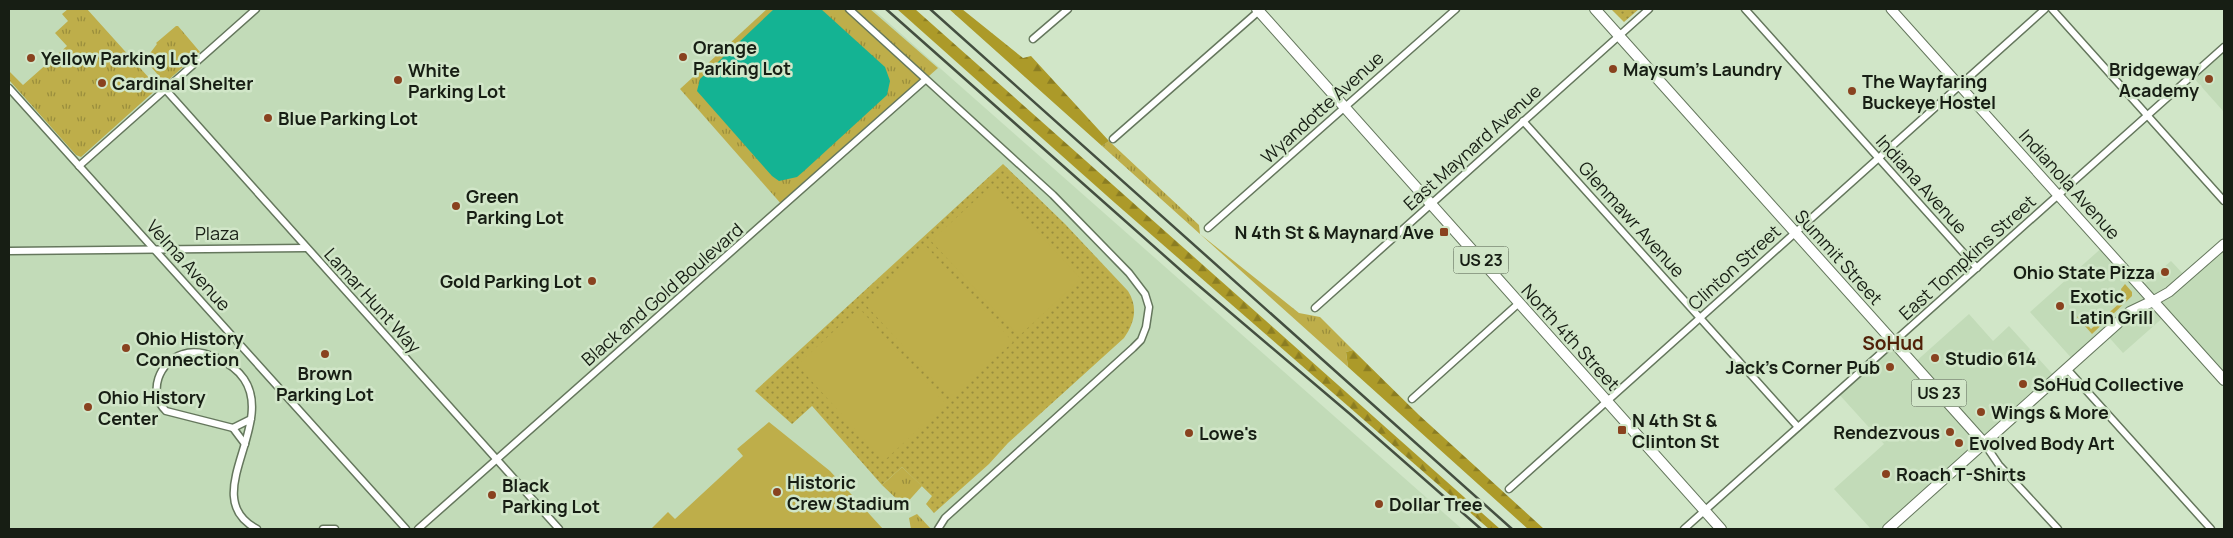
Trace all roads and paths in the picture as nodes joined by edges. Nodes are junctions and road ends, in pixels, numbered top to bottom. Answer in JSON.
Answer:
{"nodes":[{"id":1,"x":256,"y":9,"type":"edge"},
{"id":2,"x":849,"y":9,"type":"edge"},
{"id":3,"x":1068,"y":9,"type":"edge"},
{"id":4,"x":1259,"y":9,"type":"edge"},
{"id":5,"x":1456,"y":9,"type":"edge"},
{"id":6,"x":1595,"y":9,"type":"edge"},
{"id":7,"x":1649,"y":9,"type":"edge"},
{"id":8,"x":1745,"y":9,"type":"edge"},
{"id":9,"x":1892,"y":9,"type":"edge"},
{"id":10,"x":2045,"y":9,"type":"edge"},
{"id":11,"x":2052,"y":9,"type":"edge"},
{"id":12,"x":1619,"y":35,"type":"junction"},
{"id":13,"x":1033,"y":39,"type":"dead end"},
{"id":14,"x":2224,"y":47,"type":"edge"},
{"id":15,"x":925,"y":80,"type":"junction"},
{"id":16,"x":1960,"y":85,"type":"junction"},
{"id":17,"x":9,"y":88,"type":"edge"},
{"id":18,"x":165,"y":89,"type":"junction"},
{"id":19,"x":1345,"y":107,"type":"junction"},
{"id":20,"x":2148,"y":114,"type":"junction"},
{"id":21,"x":1523,"y":121,"type":"junction"},
{"id":22,"x":1113,"y":139,"type":"dead end"},
{"id":23,"x":1879,"y":158,"type":"junction"},
{"id":24,"x":79,"y":166,"type":"junction"},
{"id":25,"x":2058,"y":195,"type":"junction"},
{"id":26,"x":2224,"y":201,"type":"edge"},
{"id":27,"x":1430,"y":204,"type":"junction"},
{"id":28,"x":1208,"y":228,"type":"dead end"},
{"id":29,"x":1795,"y":232,"type":"junction"},
{"id":30,"x":2224,"y":244,"type":"edge"},
{"id":31,"x":154,"y":248,"type":"junction"},
{"id":32,"x":306,"y":248,"type":"junction"},
{"id":33,"x":9,"y":251,"type":"edge"},
{"id":34,"x":1977,"y":268,"type":"junction"},
{"id":35,"x":2153,"y":301,"type":"junction"},
{"id":36,"x":1519,"y":303,"type":"junction"},
{"id":37,"x":1315,"y":308,"type":"dead end"},
{"id":38,"x":1700,"y":318,"type":"junction"},
{"id":39,"x":1893,"y":342,"type":"junction"},
{"id":40,"x":2067,"y":369,"type":"junction"},
{"id":41,"x":2224,"y":380,"type":"edge"},
{"id":42,"x":1412,"y":399,"type":"dead end"},
{"id":43,"x":1607,"y":401,"type":"junction"},
{"id":44,"x":251,"y":419,"type":"junction"},
{"id":45,"x":232,"y":428,"type":"junction"},
{"id":46,"x":1798,"y":428,"type":"junction"},
{"id":47,"x":1984,"y":443,"type":"junction"},
{"id":48,"x":245,"y":444,"type":"junction"},
{"id":49,"x":496,"y":460,"type":"junction"},
{"id":50,"x":1509,"y":488,"type":"dead end"},
{"id":51,"x":1705,"y":511,"type":"junction"},
{"id":52,"x":257,"y":529,"type":"edge"},
{"id":53,"x":323,"y":529,"type":"edge"},
{"id":54,"x":334,"y":529,"type":"edge"},
{"id":55,"x":406,"y":529,"type":"edge"},
{"id":56,"x":418,"y":529,"type":"edge"},
{"id":57,"x":559,"y":529,"type":"edge"},
{"id":58,"x":938,"y":529,"type":"edge"},
{"id":59,"x":1684,"y":529,"type":"edge"},
{"id":60,"x":1721,"y":529,"type":"edge"},
{"id":61,"x":1888,"y":529,"type":"edge"},
{"id":62,"x":2058,"y":529,"type":"edge"},
{"id":63,"x":2211,"y":529,"type":"edge"}],
"edges":[{"from":1,"to":18,"type":"street"},
{"from":2,"to":15,"type":"street"},
{"from":3,"to":13,"type":"street"},
{"from":4,"to":19,"type":"main road","name":"North 4th Street","number":"US 23"},
{"from":4,"to":22,"type":"street"},
{"from":5,"to":19,"type":"street","name":"Wyandotte Avenue"},
{"from":6,"to":12,"type":"main road","name":"Summit Street","number":"US 23"},
{"from":7,"to":12,"type":"street","name":"East Maynard Avenue"},
{"from":8,"to":23,"type":"street","name":"Indiana Avenue"},
{"from":9,"to":16,"type":"street","name":"Indianola Avenue"},
{"from":10,"to":16,"type":"street","name":"Clinton Street"},
{"from":11,"to":20,"type":"street"},
{"from":12,"to":21,"type":"street","name":"East Maynard Avenue"},
{"from":12,"to":29,"type":"main road","name":"Summit Street","number":"US 23"},
{"from":14,"to":20,"type":"street","name":"East Tompkins Street"},
{"from":15,"to":49,"type":"street","name":"Black and Gold Boulevard"},
{"from":15,"to":58,"type":"street"},
{"from":16,"to":23,"type":"street","name":"Clinton Street"},
{"from":16,"to":25,"type":"street","name":"Indianola Avenue"},
{"from":17,"to":24,"type":"street","name":"Velma Avenue"},
{"from":18,"to":24,"type":"street"},
{"from":18,"to":32,"type":"street","name":"Lamar Hunt Way"},
{"from":19,"to":27,"type":"main road","name":"North 4th Street","number":"US 23"},
{"from":19,"to":28,"type":"street","name":"Wyandotte Avenue"},
{"from":20,"to":25,"type":"street","name":"East Tompkins Street"},
{"from":20,"to":26,"type":"street"},
{"from":21,"to":27,"type":"street","name":"East Maynard Avenue"},
{"from":21,"to":38,"type":"street","name":"Glenmawr Avenue"},
{"from":23,"to":29,"type":"street","name":"Clinton Street"},
{"from":23,"to":34,"type":"street","name":"Indiana Avenue"},
{"from":24,"to":31,"type":"street","name":"Velma Avenue"},
{"from":25,"to":34,"type":"street","name":"East Tompkins Street"},
{"from":25,"to":35,"type":"street","name":"Indianola Avenue"},
{"from":27,"to":36,"type":"main road","name":"North 4th Street","number":"US 23"},
{"from":27,"to":37,"type":"street","name":"East Maynard Avenue"},
{"from":29,"to":38,"type":"street","name":"Clinton Street"},
{"from":29,"to":39,"type":"main road","name":"Summit Street","number":"US 23"},
{"from":30,"to":35,"type":"street"},
{"from":31,"to":32,"type":"street","name":"Plaza"},
{"from":31,"to":33,"type":"street","name":"Plaza"},
{"from":31,"to":55,"type":"street","name":"Velma Avenue"},
{"from":32,"to":49,"type":"street","name":"Lamar Hunt Way"},
{"from":34,"to":39,"type":"street","name":"East Tompkins Street"},
{"from":35,"to":40,"type":"main road"},
{"from":35,"to":41,"type":"main road","name":"Indianola Avenue"},
{"from":36,"to":42,"type":"street"},
{"from":36,"to":43,"type":"main road","name":"North 4th Street","number":"US 23"},
{"from":38,"to":43,"type":"street","name":"Clinton Street"},
{"from":38,"to":46,"type":"street","name":"Glenmawr Avenue"},
{"from":39,"to":46,"type":"street","name":"East Tompkins Street"},
{"from":39,"to":47,"type":"main road","name":"Summit Street","number":"US 23"},
{"from":40,"to":47,"type":"main road"},
{"from":40,"to":63,"type":"street"},
{"from":43,"to":50,"type":"street","name":"Clinton Street"},
{"from":43,"to":51,"type":"main road","name":"North 4th Street","number":"US 23"},
{"from":44,"to":45,"type":"street"},
{"from":44,"to":45,"type":"street"},
{"from":44,"to":48,"type":"street"},
{"from":45,"to":48,"type":"street"},
{"from":46,"to":51,"type":"street","name":"East Tompkins Street"},
{"from":47,"to":61,"type":"main road"},
{"from":47,"to":62,"type":"street","name":"Summit Street"},
{"from":48,"to":52,"type":"street"},
{"from":49,"to":56,"type":"street","name":"Black and Gold Boulevard"},
{"from":49,"to":57,"type":"street","name":"Lamar Hunt Way"},
{"from":51,"to":59,"type":"street","name":"East Tompkins Street"},
{"from":51,"to":60,"type":"main road","name":"North 4th Street","number":"US 23"},
{"from":53,"to":54,"type":"street"}]}
